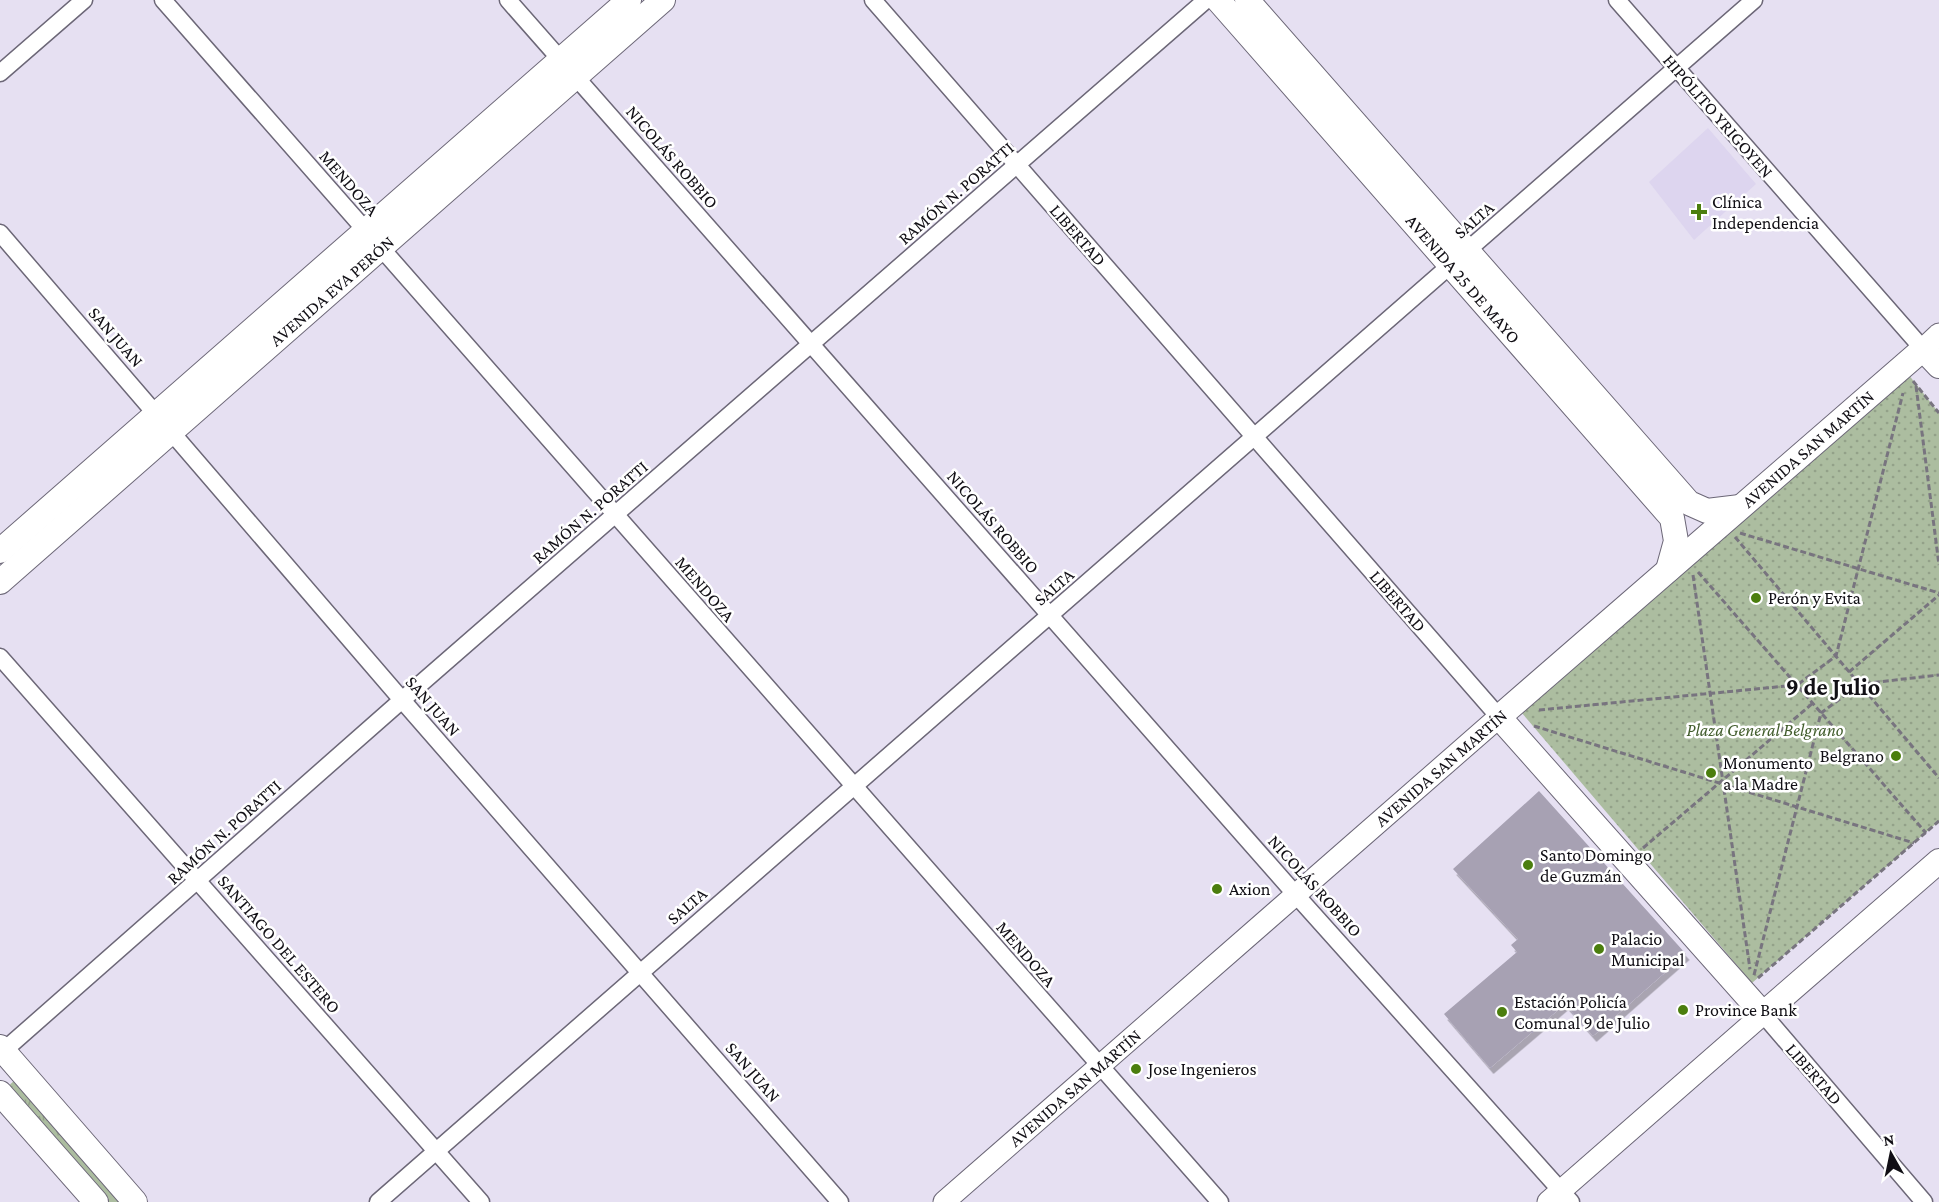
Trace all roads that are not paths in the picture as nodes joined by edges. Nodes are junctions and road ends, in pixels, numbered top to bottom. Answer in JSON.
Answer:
{"nodes":[{"id":1,"x":84,"y":0,"type":"edge"},
{"id":2,"x":163,"y":0,"type":"edge"},
{"id":3,"x":508,"y":0,"type":"edge"},
{"id":4,"x":629,"y":0,"type":"edge"},
{"id":5,"x":663,"y":0,"type":"edge"},
{"id":6,"x":873,"y":0,"type":"edge"},
{"id":7,"x":1206,"y":0,"type":"edge"},
{"id":8,"x":1218,"y":0,"type":"edge"},
{"id":9,"x":1246,"y":0,"type":"edge"},
{"id":10,"x":1617,"y":0,"type":"edge"},
{"id":11,"x":1754,"y":0,"type":"edge"},
{"id":12,"x":568,"y":68,"type":"junction"},
{"id":13,"x":1677,"y":69,"type":"junction"},
{"id":14,"x":0,"y":73,"type":"edge"},
{"id":15,"x":1017,"y":165,"type":"junction"},
{"id":16,"x":0,"y":233,"type":"edge"},
{"id":17,"x":373,"y":239,"type":"junction"},
{"id":18,"x":1459,"y":260,"type":"junction"},
{"id":19,"x":812,"y":345,"type":"junction"},
{"id":20,"x":1934,"y":350,"type":"edge"},
{"id":21,"x":165,"y":422,"type":"junction"},
{"id":22,"x":1255,"y":438,"type":"junction"},
{"id":23,"x":1740,"y":507,"type":"junction"},
{"id":24,"x":616,"y":516,"type":"junction"},
{"id":25,"x":0,"y":551,"type":"edge"},
{"id":26,"x":1668,"y":570,"type":"junction"},
{"id":27,"x":0,"y":582,"type":"edge"},
{"id":28,"x":1050,"y":616,"type":"junction"},
{"id":29,"x":0,"y":657,"type":"edge"},
{"id":30,"x":402,"y":700,"type":"junction"},
{"id":31,"x":1499,"y":717,"type":"junction"},
{"id":32,"x":854,"y":787,"type":"junction"},
{"id":33,"x":1939,"y":861,"type":"edge"},
{"id":34,"x":198,"y":881,"type":"junction"},
{"id":35,"x":1296,"y":895,"type":"junction"},
{"id":36,"x":641,"y":973,"type":"junction"},
{"id":37,"x":1763,"y":1014,"type":"junction"},
{"id":38,"x":1,"y":1051,"type":"edge"},
{"id":39,"x":1099,"y":1067,"type":"junction"},
{"id":40,"x":0,"y":1093,"type":"edge"},
{"id":41,"x":436,"y":1151,"type":"junction"},
{"id":42,"x":1560,"y":1198,"type":"edge"},
{"id":43,"x":96,"y":1202,"type":"edge"},
{"id":44,"x":135,"y":1202,"type":"edge"},
{"id":45,"x":378,"y":1202,"type":"edge"},
{"id":46,"x":481,"y":1202,"type":"edge"},
{"id":47,"x":840,"y":1202,"type":"edge"},
{"id":48,"x":944,"y":1202,"type":"edge"},
{"id":49,"x":1220,"y":1202,"type":"edge"},
{"id":50,"x":1924,"y":1202,"type":"edge"}],
"edges":[{"from":1,"to":14,"type":"street"},
{"from":2,"to":17,"type":"street","name":"MENDOZA"},
{"from":3,"to":12,"type":"street","name":"NICOLÁS ROBBIO"},
{"from":4,"to":12,"type":"main road","name":"AVENIDA EVA PERÓN"},
{"from":5,"to":12,"type":"main road","name":"AVENIDA EVA PERÓN"},
{"from":6,"to":15,"type":"street","name":"LIBERTAD"},
{"from":7,"to":15,"type":"street","name":"RAMÓN N. PORATTI"},
{"from":8,"to":18,"type":"main road","name":"AVENIDA 25 DE MAYO"},
{"from":9,"to":18,"type":"main road","name":"AVENIDA 25 DE MAYO"},
{"from":10,"to":13,"type":"street","name":"HIPÓLITO YRIGOYEN"},
{"from":11,"to":13,"type":"street","name":"SALTA"},
{"from":12,"to":17,"type":"main road","name":"AVENIDA EVA PERÓN"},
{"from":12,"to":19,"type":"street","name":"NICOLÁS ROBBIO"},
{"from":13,"to":18,"type":"street","name":"SALTA"},
{"from":13,"to":20,"type":"street","name":"HIPÓLITO YRIGOYEN"},
{"from":15,"to":19,"type":"street","name":"RAMÓN N. PORATTI"},
{"from":15,"to":22,"type":"street","name":"LIBERTAD"},
{"from":16,"to":21,"type":"street","name":"SAN JUAN"},
{"from":17,"to":21,"type":"main road","name":"AVENIDA EVA PERÓN"},
{"from":17,"to":24,"type":"street","name":"MENDOZA"},
{"from":18,"to":22,"type":"street","name":"SALTA"},
{"from":18,"to":23,"type":"main road","name":"AVENIDA 25 DE MAYO"},
{"from":18,"to":26,"type":"main road","name":"AVENIDA 25 DE MAYO"},
{"from":19,"to":24,"type":"street","name":"RAMÓN N. PORATTI"},
{"from":19,"to":28,"type":"street","name":"NICOLÁS ROBBIO"},
{"from":20,"to":23,"type":"main road","name":"AVENIDA SAN MARTÍN"},
{"from":21,"to":25,"type":"main road","name":"AVENIDA EVA PERÓN"},
{"from":21,"to":27,"type":"main road","name":"AVENIDA EVA PERÓN"},
{"from":21,"to":30,"type":"street","name":"SAN JUAN"},
{"from":22,"to":28,"type":"street","name":"SALTA"},
{"from":22,"to":31,"type":"street","name":"LIBERTAD"},
{"from":23,"to":26,"type":"main road","name":"AVENIDA SAN MARTÍN"},
{"from":24,"to":30,"type":"street","name":"RAMÓN N. PORATTI"},
{"from":24,"to":32,"type":"street","name":"MENDOZA"},
{"from":26,"to":31,"type":"main road","name":"AVENIDA SAN MARTÍN"},
{"from":28,"to":32,"type":"street","name":"SALTA"},
{"from":28,"to":35,"type":"street","name":"NICOLÁS ROBBIO"},
{"from":29,"to":34,"type":"street","name":"SANTIAGO DEL ESTERO"},
{"from":30,"to":34,"type":"street","name":"RAMÓN N. PORATTI"},
{"from":30,"to":36,"type":"street","name":"SAN JUAN"},
{"from":31,"to":35,"type":"street","name":"AVENIDA SAN MARTÍN"},
{"from":31,"to":37,"type":"main road","name":"LIBERTAD"},
{"from":32,"to":36,"type":"street","name":"SALTA"},
{"from":32,"to":39,"type":"street","name":"MENDOZA"},
{"from":33,"to":37,"type":"main road"},
{"from":34,"to":38,"type":"street","name":"RAMÓN N. PORATTI"},
{"from":34,"to":41,"type":"street","name":"SANTIAGO DEL ESTERO"},
{"from":35,"to":39,"type":"street","name":"AVENIDA SAN MARTÍN"},
{"from":35,"to":42,"type":"street","name":"NICOLÁS ROBBIO"},
{"from":36,"to":41,"type":"street","name":"SALTA"},
{"from":36,"to":47,"type":"street","name":"SAN JUAN"},
{"from":37,"to":42,"type":"street"},
{"from":37,"to":50,"type":"street","name":"LIBERTAD"},
{"from":38,"to":44,"type":"main road"},
{"from":39,"to":48,"type":"street","name":"AVENIDA SAN MARTÍN"},
{"from":39,"to":49,"type":"street","name":"MENDOZA"},
{"from":40,"to":43,"type":"main road"},
{"from":41,"to":45,"type":"street","name":"SALTA"},
{"from":41,"to":46,"type":"street","name":"SANTIAGO DEL ESTERO"}]}
